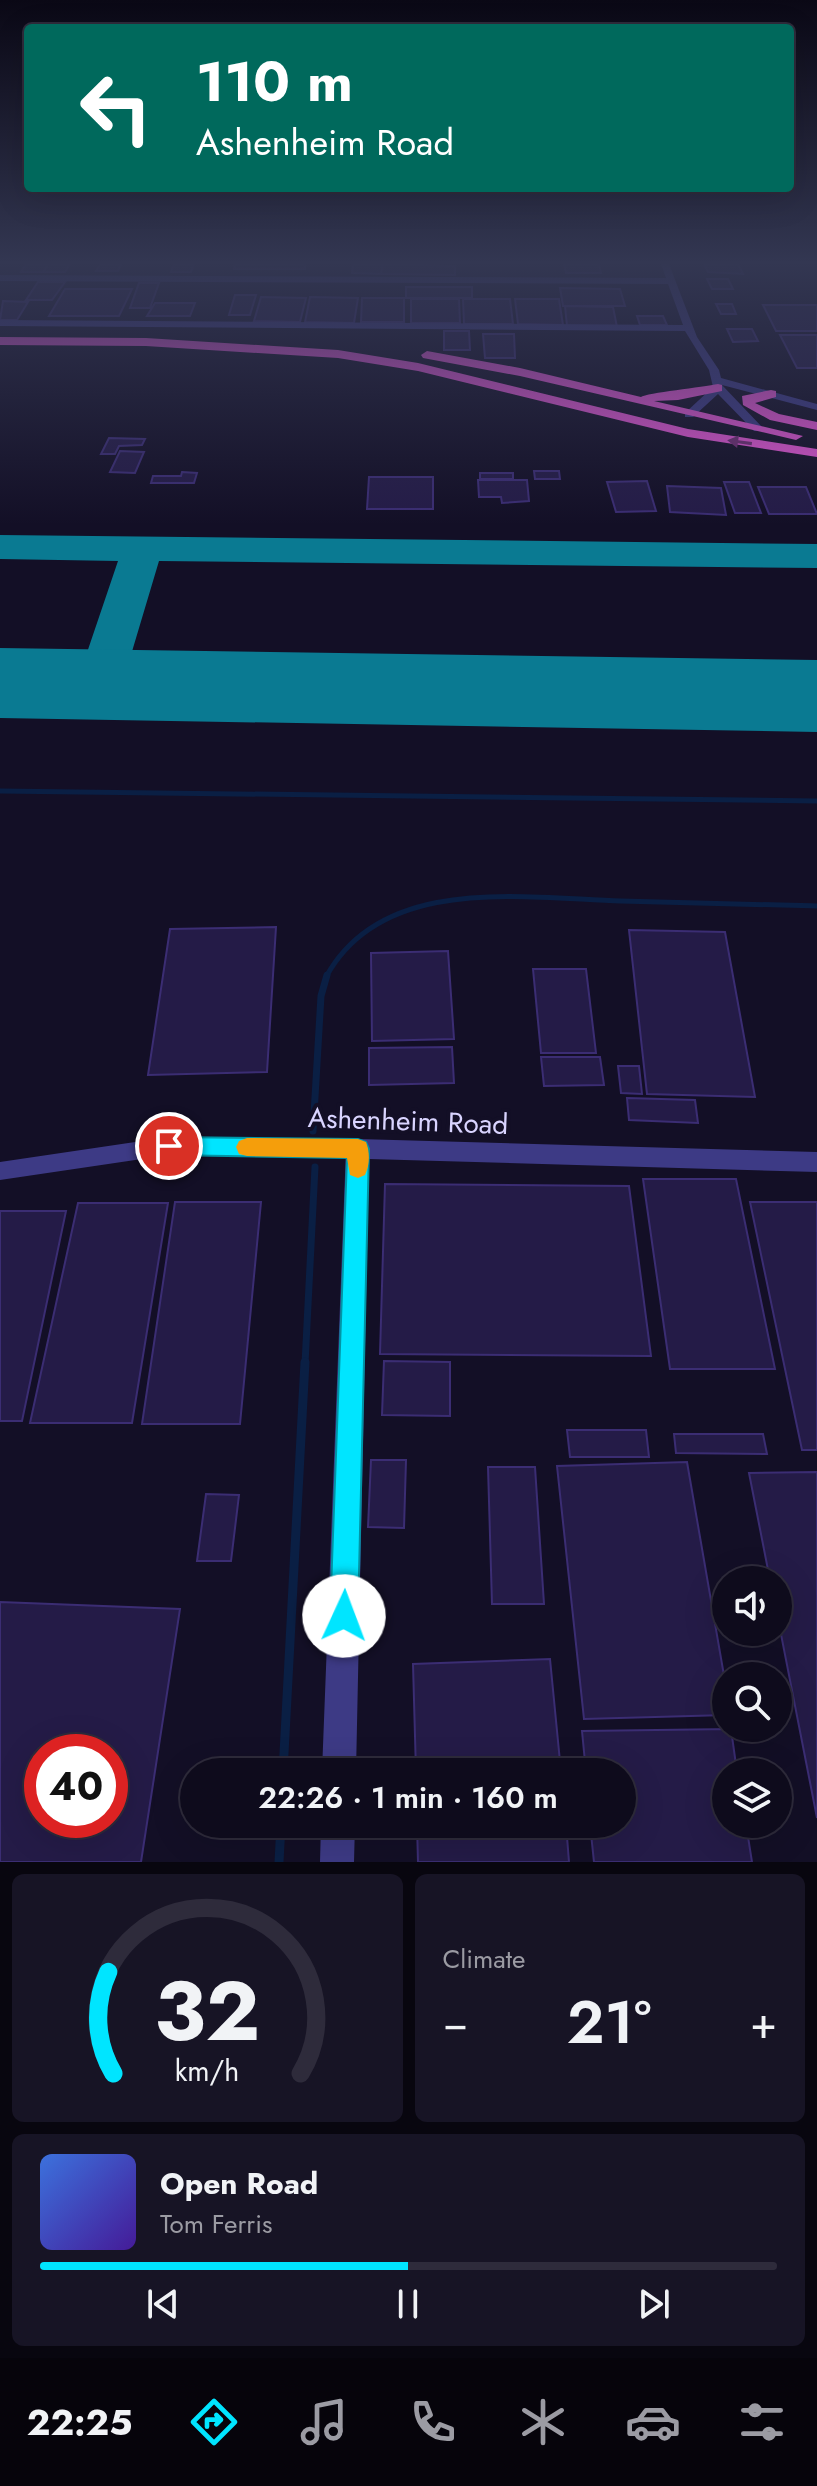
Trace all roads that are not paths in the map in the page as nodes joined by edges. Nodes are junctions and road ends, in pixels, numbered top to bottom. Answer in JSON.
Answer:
{"nodes":[{"id":1,"x":288,"y":351,"type":"edge"},
{"id":2,"x":394,"y":351,"type":"edge"},
{"id":3,"x":700,"y":351,"type":"edge"},
{"id":4,"x":494,"y":367,"type":"junction"},
{"id":5,"x":472,"y":379,"type":"junction"},
{"id":6,"x":717,"y":384,"type":"junction"},
{"id":7,"x":771,"y":394,"type":"junction"},
{"id":8,"x":817,"y":407,"type":"edge"},
{"id":9,"x":689,"y":415,"type":"junction"},
{"id":10,"x":817,"y":426,"type":"edge"},
{"id":11,"x":758,"y":429,"type":"junction"},
{"id":12,"x":817,"y":439,"type":"edge"},
{"id":13,"x":817,"y":453,"type":"edge"},
{"id":14,"x":358,"y":1149,"type":"junction"},
{"id":15,"x":817,"y":1162,"type":"edge"},
{"id":16,"x":0,"y":1171,"type":"edge"},
{"id":17,"x":339,"y":1758,"type":"edge"},
{"id":18,"x":338,"y":1838,"type":"edge"},
{"id":19,"x":337,"y":1862,"type":"edge"}],
"edges":[{"from":1,"to":5,"type":"highway"},
{"from":2,"to":4,"type":"highway"},
{"from":3,"to":6,"type":"street"},
{"from":4,"to":6,"type":"highway"},
{"from":4,"to":9,"type":"highway"},
{"from":5,"to":9,"type":"highway"},
{"from":13,"to":5,"type":"highway","one_way":true},
{"from":6,"to":7,"type":"street"},
{"from":6,"to":9,"type":"street"},
{"from":6,"to":11,"type":"street"},
{"from":7,"to":8,"type":"street"},
{"from":7,"to":10,"type":"highway"},
{"from":9,"to":11,"type":"highway"},
{"from":11,"to":12,"type":"highway"},
{"from":14,"to":15,"type":"street","name":"Ashenheim Road"},
{"from":14,"to":16,"type":"street","name":"Ashenheim Road"},
{"from":14,"to":17,"type":"street"},
{"from":18,"to":19,"type":"street"}]}
